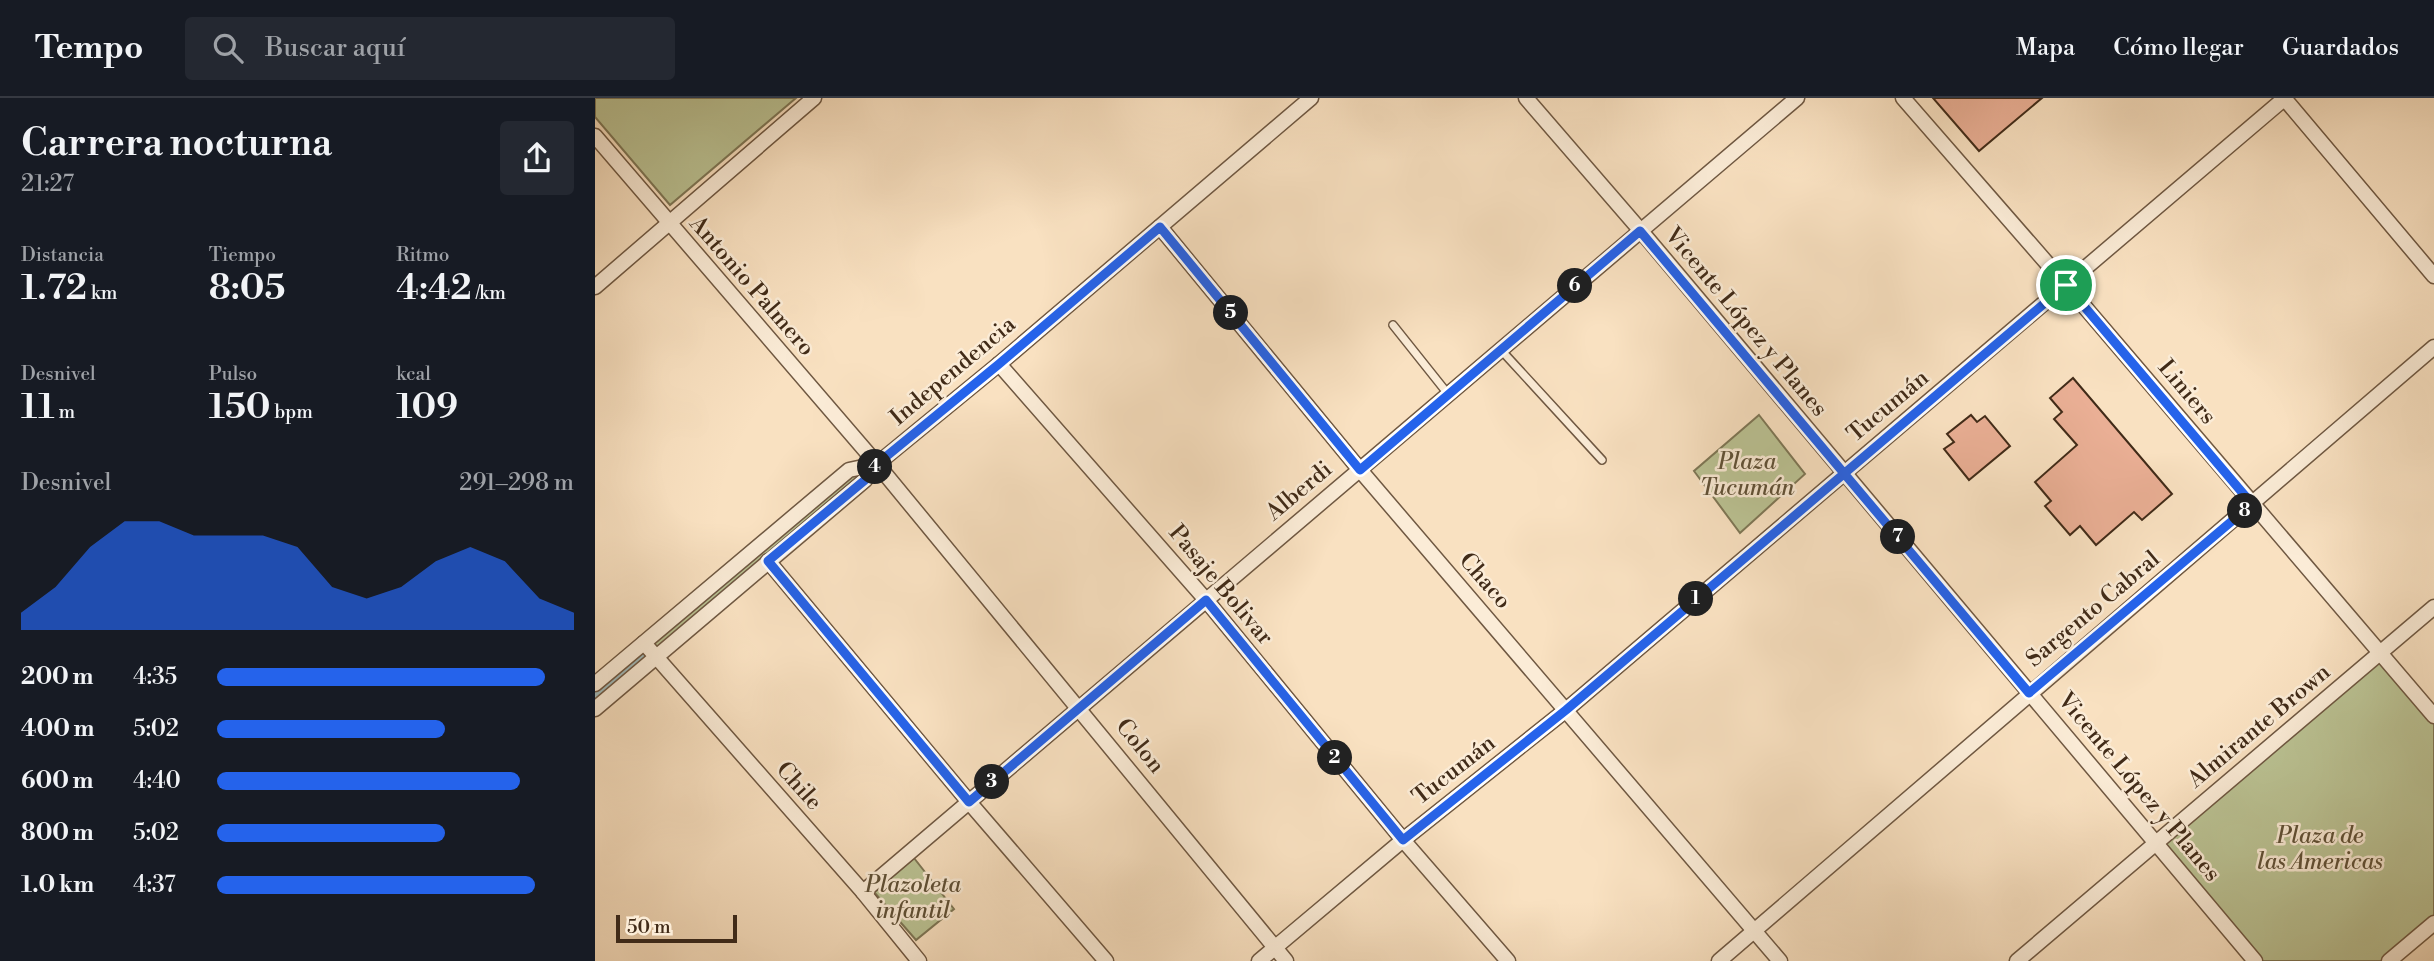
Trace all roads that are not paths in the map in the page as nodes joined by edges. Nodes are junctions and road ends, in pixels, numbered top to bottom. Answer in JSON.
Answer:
{"nodes":[{"id":1,"x":814,"y":98,"type":"edge"},
{"id":2,"x":1311,"y":98,"type":"edge"},
{"id":3,"x":1526,"y":98,"type":"edge"},
{"id":4,"x":1797,"y":98,"type":"edge"},
{"id":5,"x":1903,"y":98,"type":"edge"},
{"id":6,"x":2284,"y":98,"type":"edge"},
{"id":7,"x":595,"y":136,"type":"edge"},
{"id":8,"x":668,"y":224,"type":"junction"},
{"id":9,"x":1160,"y":227,"type":"junction"},
{"id":10,"x":1640,"y":231,"type":"junction"},
{"id":11,"x":2434,"y":276,"type":"edge"},
{"id":12,"x":2066,"y":285,"type":"junction"},
{"id":13,"x":595,"y":287,"type":"edge"},
{"id":14,"x":1393,"y":325,"type":"dead end"},
{"id":15,"x":2434,"y":347,"type":"edge"},
{"id":16,"x":1501,"y":349,"type":"junction"},
{"id":17,"x":999,"y":364,"type":"junction"},
{"id":18,"x":1448,"y":394,"type":"junction"},
{"id":19,"x":1602,"y":460,"type":"dead end"},
{"id":20,"x":877,"y":464,"type":"junction"},
{"id":21,"x":1360,"y":470,"type":"junction"},
{"id":22,"x":1844,"y":474,"type":"junction"},
{"id":23,"x":2252,"y":504,"type":"junction"},
{"id":24,"x":768,"y":561,"type":"junction"},
{"id":25,"x":1206,"y":600,"type":"junction"},
{"id":26,"x":2434,"y":607,"type":"edge"},
{"id":27,"x":644,"y":643,"type":"junction"},
{"id":28,"x":2380,"y":653,"type":"junction"},
{"id":29,"x":655,"y":657,"type":"junction"},
{"id":30,"x":595,"y":684,"type":"edge"},
{"id":31,"x":2029,"y":693,"type":"junction"},
{"id":32,"x":1079,"y":708,"type":"junction"},
{"id":33,"x":595,"y":709,"type":"edge"},
{"id":34,"x":1566,"y":710,"type":"junction"},
{"id":35,"x":2434,"y":716,"type":"edge"},
{"id":36,"x":969,"y":802,"type":"junction"},
{"id":37,"x":1403,"y":840,"type":"junction"},
{"id":38,"x":2156,"y":842,"type":"junction"},
{"id":39,"x":863,"y":892,"type":"junction"},
{"id":40,"x":2434,"y":923,"type":"edge"},
{"id":41,"x":1754,"y":932,"type":"junction"},
{"id":42,"x":1275,"y":947,"type":"junction"},
{"id":43,"x":919,"y":961,"type":"edge"},
{"id":44,"x":1106,"y":961,"type":"edge"},
{"id":45,"x":1259,"y":961,"type":"edge"},
{"id":46,"x":1286,"y":961,"type":"edge"},
{"id":47,"x":1508,"y":961,"type":"edge"},
{"id":48,"x":1719,"y":961,"type":"edge"},
{"id":49,"x":1780,"y":961,"type":"edge"},
{"id":50,"x":2017,"y":961,"type":"edge"},
{"id":51,"x":2255,"y":961,"type":"edge"},
{"id":52,"x":2389,"y":961,"type":"edge"}],
"edges":[{"from":1,"to":8,"type":"street"},
{"from":2,"to":9,"type":"street","name":"Independencia"},
{"from":3,"to":10,"type":"street","name":"Vicente López y Planes"},
{"from":4,"to":10,"type":"street","name":"Alberdi"},
{"from":5,"to":12,"type":"street","name":"Liniers"},
{"from":6,"to":11,"type":"street"},
{"from":6,"to":12,"type":"street","name":"Tucumán"},
{"from":7,"to":8,"type":"street","name":"Antonio Palmero"},
{"from":8,"to":13,"type":"street"},
{"from":8,"to":20,"type":"street","name":"Antonio Palmero"},
{"from":9,"to":17,"type":"street","name":"Independencia"},
{"from":9,"to":21,"type":"street","name":"Chaco"},
{"from":10,"to":16,"type":"street","name":"Alberdi"},
{"from":10,"to":22,"type":"street","name":"Vicente López y Planes"},
{"from":12,"to":22,"type":"street","name":"Tucumán"},
{"from":12,"to":23,"type":"street","name":"Liniers"},
{"from":14,"to":18,"type":"lane"},
{"from":15,"to":23,"type":"street","name":"Sargento Cabral"},
{"from":16,"to":18,"type":"street","name":"Alberdi"},
{"from":16,"to":19,"type":"lane"},
{"from":17,"to":20,"type":"street","name":"Independencia"},
{"from":17,"to":25,"type":"street","name":"Pasaje Bolivar"},
{"from":18,"to":21,"type":"street","name":"Alberdi"},
{"from":20,"to":24,"type":"street","name":"Independencia"},
{"from":20,"to":27,"type":"street"},
{"from":20,"to":32,"type":"street","name":"Colon"},
{"from":21,"to":25,"type":"street","name":"Alberdi"},
{"from":21,"to":34,"type":"street","name":"Chaco"},
{"from":22,"to":31,"type":"street","name":"Vicente López y Planes"},
{"from":22,"to":34,"type":"street","name":"Tucumán"},
{"from":23,"to":28,"type":"street","name":"Liniers"},
{"from":23,"to":31,"type":"street","name":"Sargento Cabral"},
{"from":24,"to":29,"type":"street","name":"Independencia"},
{"from":24,"to":36,"type":"street"},
{"from":25,"to":32,"type":"street","name":"Alberdi"},
{"from":25,"to":37,"type":"street","name":"Pasaje Bolivar"},
{"from":26,"to":28,"type":"street","name":"Almirante Brown"},
{"from":27,"to":29,"type":"street","name":"Chile"},
{"from":27,"to":30,"type":"street"},
{"from":28,"to":35,"type":"street","name":"Liniers"},
{"from":28,"to":38,"type":"street","name":"Almirante Brown"},
{"from":29,"to":33,"type":"street","name":"Independencia"},
{"from":29,"to":39,"type":"street","name":"Chile"},
{"from":31,"to":38,"type":"street","name":"Vicente López y Planes"},
{"from":31,"to":41,"type":"street","name":"Sargento Cabral"},
{"from":32,"to":36,"type":"street","name":"Alberdi"},
{"from":32,"to":42,"type":"street","name":"Colon"},
{"from":34,"to":37,"type":"street","name":"Tucumán"},
{"from":34,"to":41,"type":"street","name":"Chaco"},
{"from":36,"to":39,"type":"street","name":"Alberdi"},
{"from":36,"to":44,"type":"street"},
{"from":37,"to":42,"type":"street","name":"Tucumán"},
{"from":37,"to":47,"type":"street","name":"Pasaje Bolivar"},
{"from":38,"to":50,"type":"street","name":"Almirante Brown"},
{"from":38,"to":51,"type":"street","name":"Vicente López y Planes"},
{"from":39,"to":43,"type":"street","name":"Chile"},
{"from":40,"to":52,"type":"street"},
{"from":41,"to":48,"type":"street","name":"Sargento Cabral"},
{"from":41,"to":49,"type":"street","name":"Chaco"},
{"from":42,"to":45,"type":"street","name":"Tucumán"},
{"from":42,"to":46,"type":"street","name":"Colon"}]}
